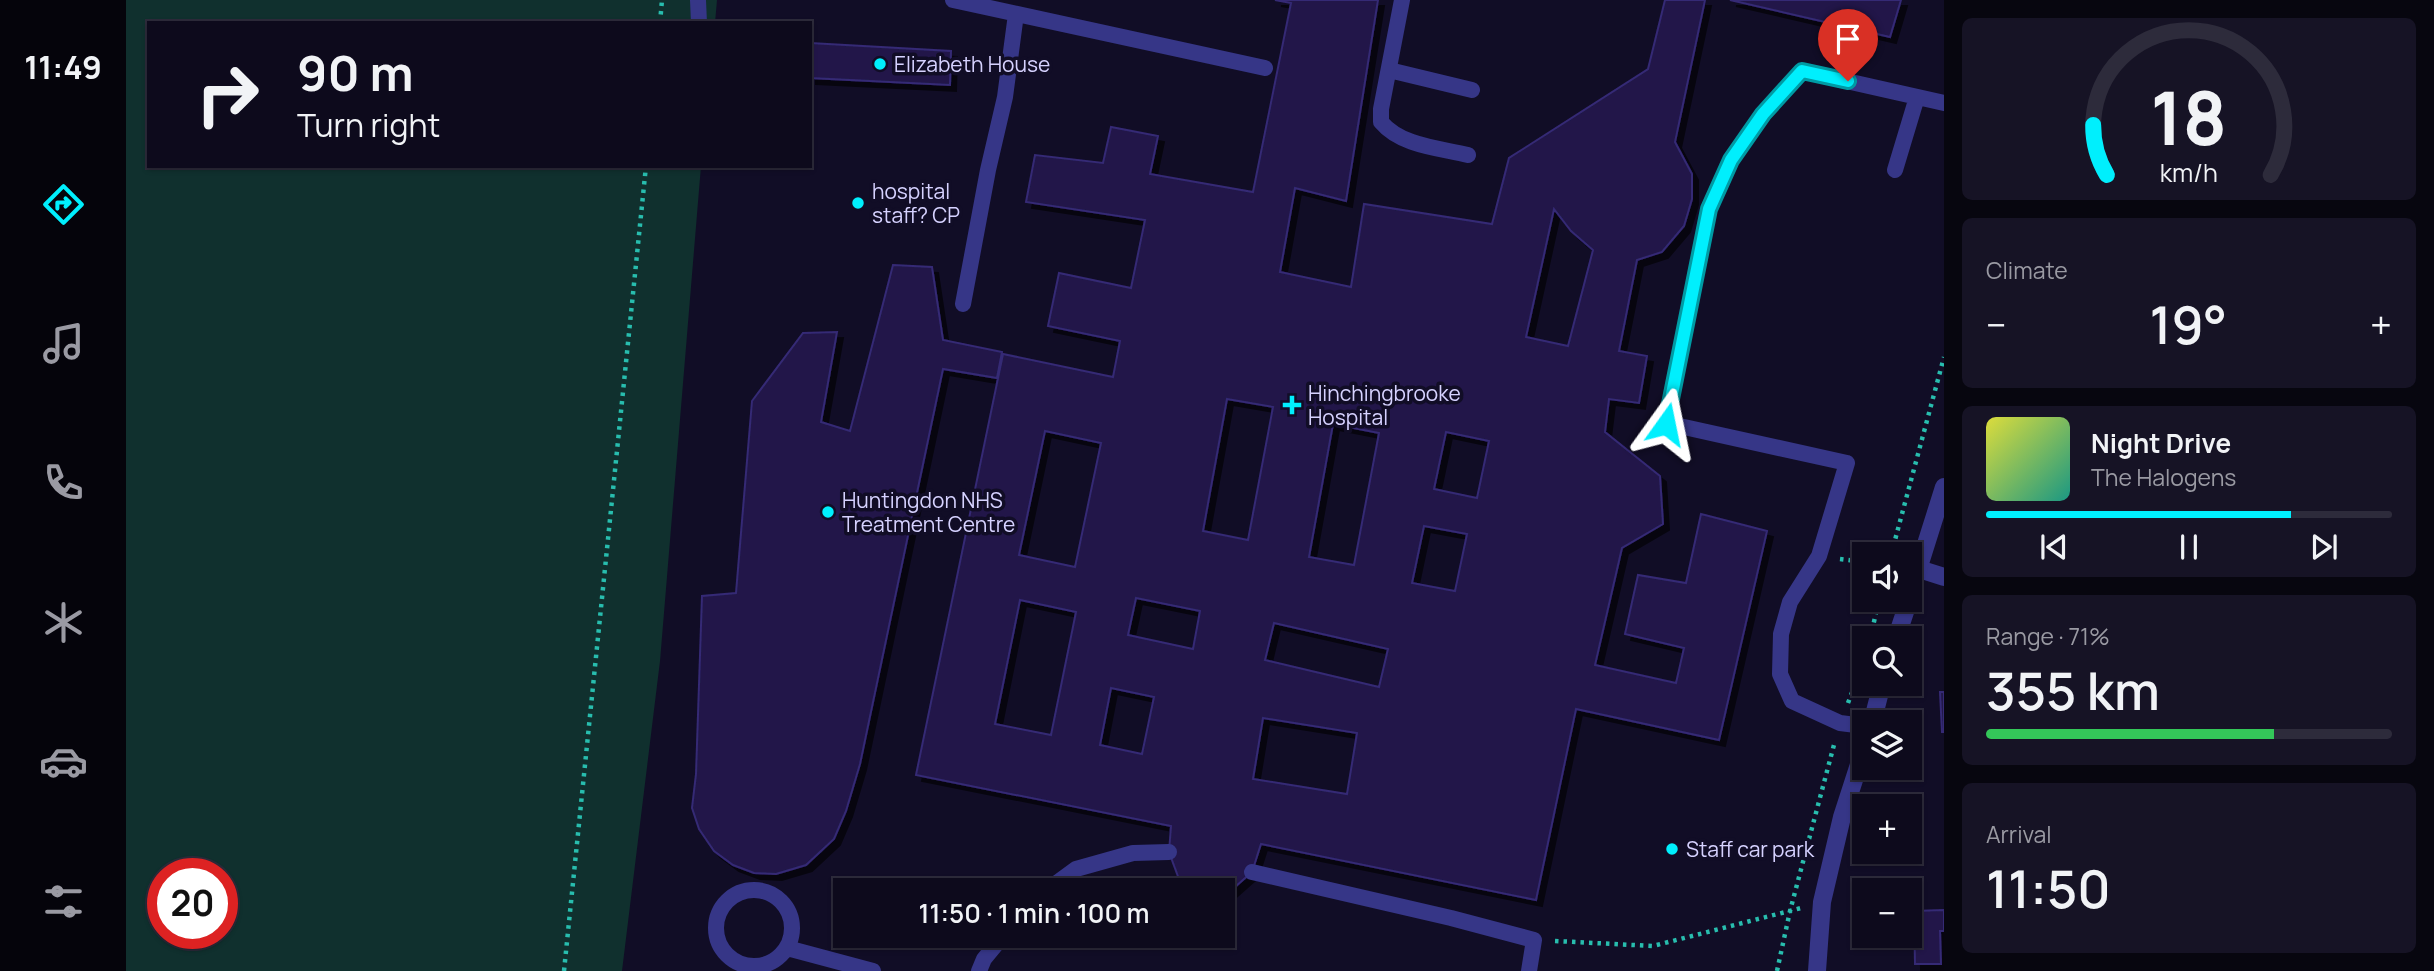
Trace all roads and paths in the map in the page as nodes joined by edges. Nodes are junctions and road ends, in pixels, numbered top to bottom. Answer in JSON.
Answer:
{"nodes":[{"id":1,"x":662,"y":0,"type":"edge"},
{"id":2,"x":698,"y":0,"type":"edge"},
{"id":3,"x":953,"y":0,"type":"edge"},
{"id":4,"x":1402,"y":0,"type":"edge"},
{"id":5,"x":1016,"y":14,"type":"junction"},
{"id":6,"x":660,"y":21,"type":"edge"},
{"id":7,"x":699,"y":21,"type":"edge"},
{"id":8,"x":1265,"y":68,"type":"dead end"},
{"id":9,"x":1389,"y":71,"type":"junction"},
{"id":10,"x":1472,"y":90,"type":"dead end"},
{"id":11,"x":1917,"y":97,"type":"junction"},
{"id":12,"x":1943,"y":98,"type":"edge"},
{"id":13,"x":1468,"y":155,"type":"dead end"},
{"id":14,"x":646,"y":168,"type":"edge"},
{"id":15,"x":1895,"y":170,"type":"dead end"},
{"id":16,"x":963,"y":304,"type":"dead end"},
{"id":17,"x":1944,"y":357,"type":"edge"},
{"id":18,"x":1944,"y":486,"type":"edge"},
{"id":19,"x":1894,"y":542,"type":"edge"},
{"id":20,"x":1922,"y":559,"type":"edge"},
{"id":21,"x":1922,"y":570,"type":"edge"},
{"id":22,"x":1944,"y":577,"type":"edge"},
{"id":23,"x":1852,"y":724,"type":"edge"},
{"id":24,"x":1854,"y":780,"type":"edge"},
{"id":25,"x":1169,"y":852,"type":"dead end"},
{"id":26,"x":1252,"y":872,"type":"dead end"},
{"id":27,"x":1064,"y":878,"type":"edge"},
{"id":28,"x":1822,"y":902,"type":"junction"},
{"id":29,"x":1534,"y":940,"type":"junction"},
{"id":30,"x":787,"y":948,"type":"junction"},
{"id":31,"x":993,"y":948,"type":"edge"},
{"id":32,"x":564,"y":971,"type":"edge"},
{"id":33,"x":873,"y":971,"type":"edge"},
{"id":34,"x":979,"y":971,"type":"edge"},
{"id":35,"x":1529,"y":971,"type":"edge"},
{"id":36,"x":1817,"y":971,"type":"edge"},
{"id":37,"x":1830,"y":971,"type":"edge"}],
"edges":[{"from":1,"to":6,"type":"path"},
{"from":2,"to":7,"type":"lane"},
{"from":3,"to":5,"type":"lane"},
{"from":4,"to":9,"type":"lane"},
{"from":5,"to":8,"type":"lane"},
{"from":5,"to":16,"type":"lane"},
{"from":9,"to":10,"type":"lane"},
{"from":9,"to":13,"type":"lane"},
{"from":11,"to":12,"type":"lane"},
{"from":11,"to":15,"type":"lane"},
{"from":11,"to":23,"type":"lane"},
{"from":14,"to":32,"type":"path"},
{"from":17,"to":19,"type":"path"},
{"from":18,"to":20,"type":"street"},
{"from":21,"to":22,"type":"street"},
{"from":24,"to":28,"type":"street"},
{"from":25,"to":27,"type":"lane"},
{"from":26,"to":29,"type":"lane"},
{"from":28,"to":29,"type":"path"},
{"from":28,"to":36,"type":"street"},
{"from":28,"to":37,"type":"street"},
{"from":29,"to":35,"type":"lane"},
{"from":30,"to":30,"type":"lane"},
{"from":30,"to":33,"type":"lane"},
{"from":31,"to":34,"type":"lane"}]}
